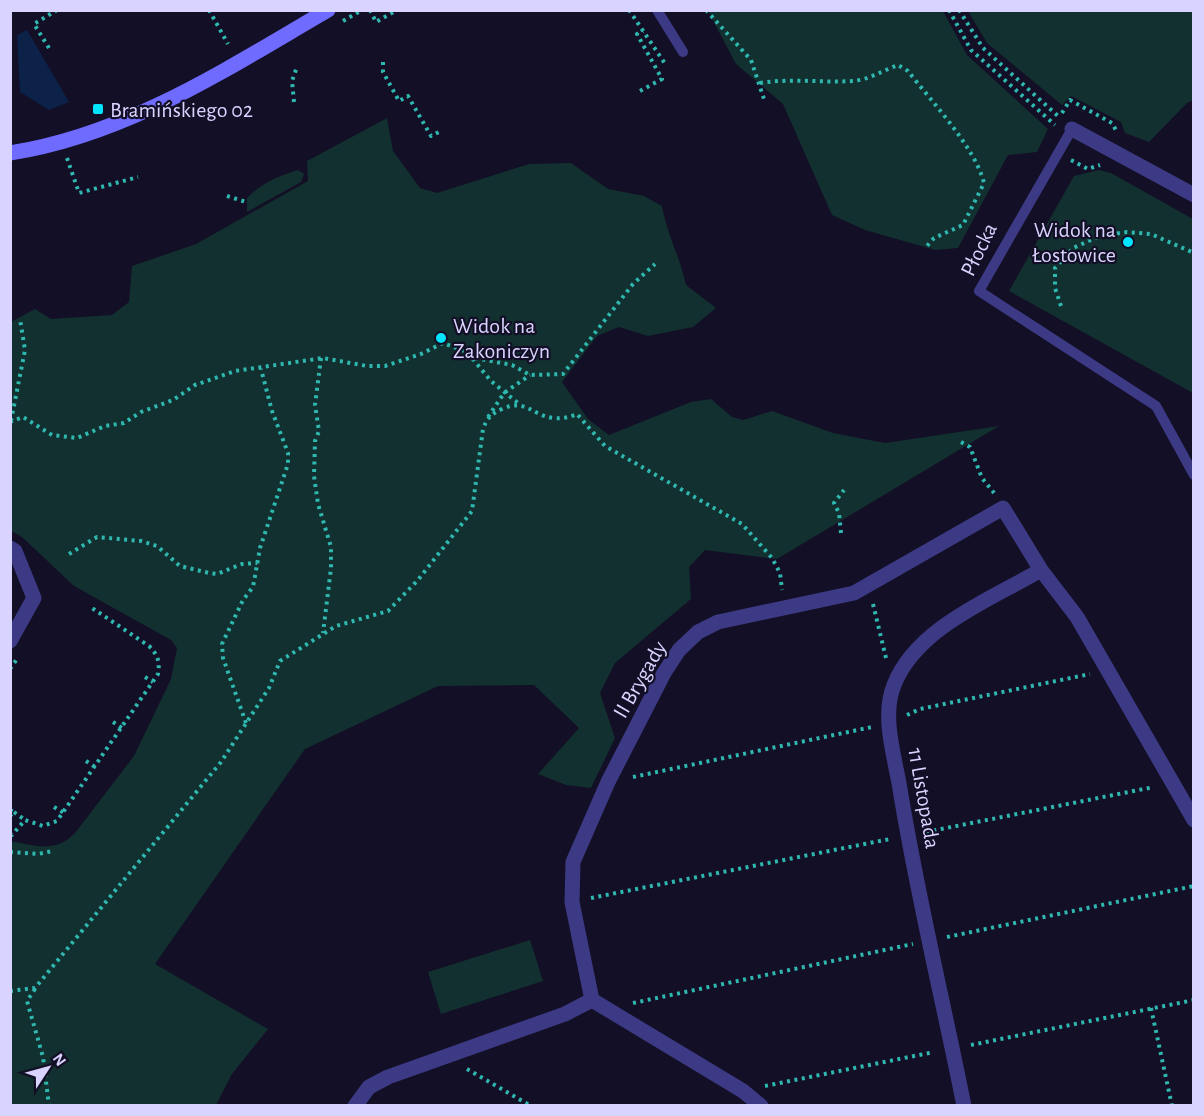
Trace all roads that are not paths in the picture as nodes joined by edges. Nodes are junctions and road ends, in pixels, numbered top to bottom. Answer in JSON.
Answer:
{"nodes":[{"id":1,"x":328,"y":10,"type":"edge"},
{"id":2,"x":657,"y":10,"type":"edge"},
{"id":3,"x":682,"y":52,"type":"dead end"},
{"id":4,"x":1072,"y":129,"type":"joint"},
{"id":5,"x":10,"y":153,"type":"edge"},
{"id":6,"x":1194,"y":195,"type":"edge"},
{"id":7,"x":1194,"y":475,"type":"edge"},
{"id":8,"x":10,"y":548,"type":"edge"},
{"id":9,"x":1041,"y":570,"type":"junction"},
{"id":10,"x":10,"y":641,"type":"edge"},
{"id":11,"x":1194,"y":820,"type":"edge"},
{"id":12,"x":592,"y":1000,"type":"junction"},
{"id":13,"x":355,"y":1106,"type":"edge"},
{"id":14,"x":761,"y":1106,"type":"edge"},
{"id":15,"x":964,"y":1106,"type":"edge"}],
"edges":[{"from":1,"to":5,"type":"street"},
{"from":2,"to":3,"type":"lane"},
{"from":4,"to":6,"type":"street","name":"Płocka"},
{"from":4,"to":7,"type":"lane","name":"Płocka"},
{"from":8,"to":10,"type":"street"},
{"from":9,"to":11,"type":"street"},
{"from":9,"to":12,"type":"street","name":"II Brygady"},
{"from":9,"to":15,"type":"street","name":"11 Listopada"},
{"from":12,"to":13,"type":"street"},
{"from":12,"to":14,"type":"street"}]}
